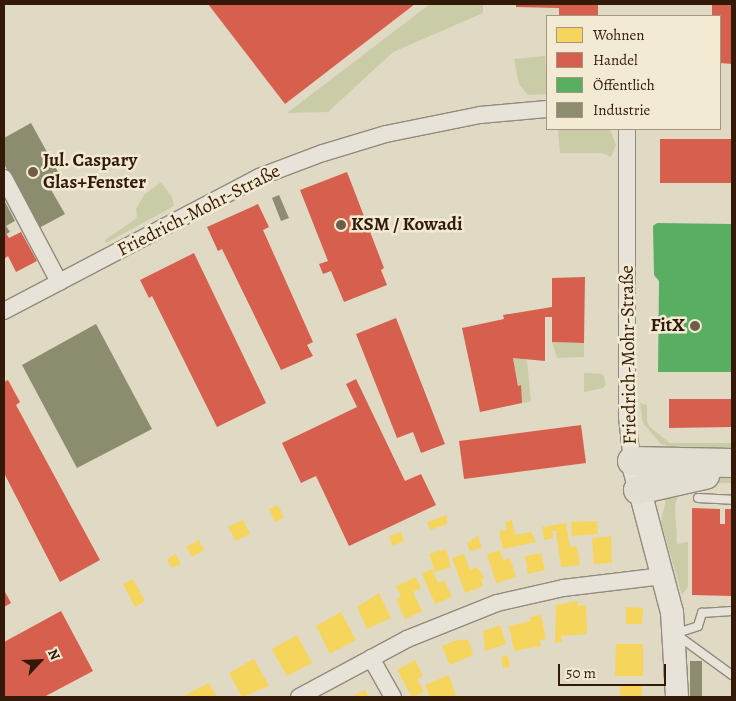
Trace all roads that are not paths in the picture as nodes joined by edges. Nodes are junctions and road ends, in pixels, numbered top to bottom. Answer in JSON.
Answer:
{"nodes":[{"id":1,"x":546,"y":109,"type":"edge"},
{"id":2,"x":627,"y":130,"type":"edge"},
{"id":3,"x":4,"y":178,"type":"edge"},
{"id":4,"x":59,"y":282,"type":"junction"},
{"id":5,"x":4,"y":311,"type":"edge"},
{"id":6,"x":632,"y":461,"type":"junction"},
{"id":7,"x":732,"y":463,"type":"edge"},
{"id":8,"x":732,"y":474,"type":"edge"},
{"id":9,"x":638,"y":490,"type":"junction"},
{"id":10,"x":698,"y":498,"type":"dead end"},
{"id":11,"x":732,"y":500,"type":"edge"},
{"id":12,"x":663,"y":576,"type":"junction"},
{"id":13,"x":732,"y":611,"type":"edge"},
{"id":14,"x":675,"y":633,"type":"junction"},
{"id":15,"x":371,"y":658,"type":"junction"},
{"id":16,"x":732,"y":675,"type":"edge"},
{"id":17,"x":298,"y":697,"type":"edge"},
{"id":18,"x":392,"y":697,"type":"edge"},
{"id":19,"x":677,"y":697,"type":"edge"}],
"edges":[{"from":1,"to":4,"type":"street","name":"Friedrich-Mohr-Straße"},
{"from":2,"to":6,"type":"street","name":"Friedrich-Mohr-Straße"},
{"from":3,"to":4,"type":"street"},
{"from":4,"to":5,"type":"street","name":"Friedrich-Mohr-Straße"},
{"from":6,"to":7,"type":"highway"},
{"from":6,"to":9,"type":"street","name":"Friedrich-Mohr-Straße"},
{"from":8,"to":9,"type":"highway"},
{"from":9,"to":12,"type":"street","name":"Friedrich-Mohr-Straße"},
{"from":10,"to":11,"type":"lane"},
{"from":12,"to":14,"type":"street","name":"Friedrich-Mohr-Straße"},
{"from":12,"to":15,"type":"street"},
{"from":13,"to":14,"type":"lane"},
{"from":14,"to":16,"type":"lane"},
{"from":14,"to":19,"type":"street","name":"Friedrich-Mohr-Straße"},
{"from":15,"to":17,"type":"street"},
{"from":15,"to":18,"type":"street"}]}
